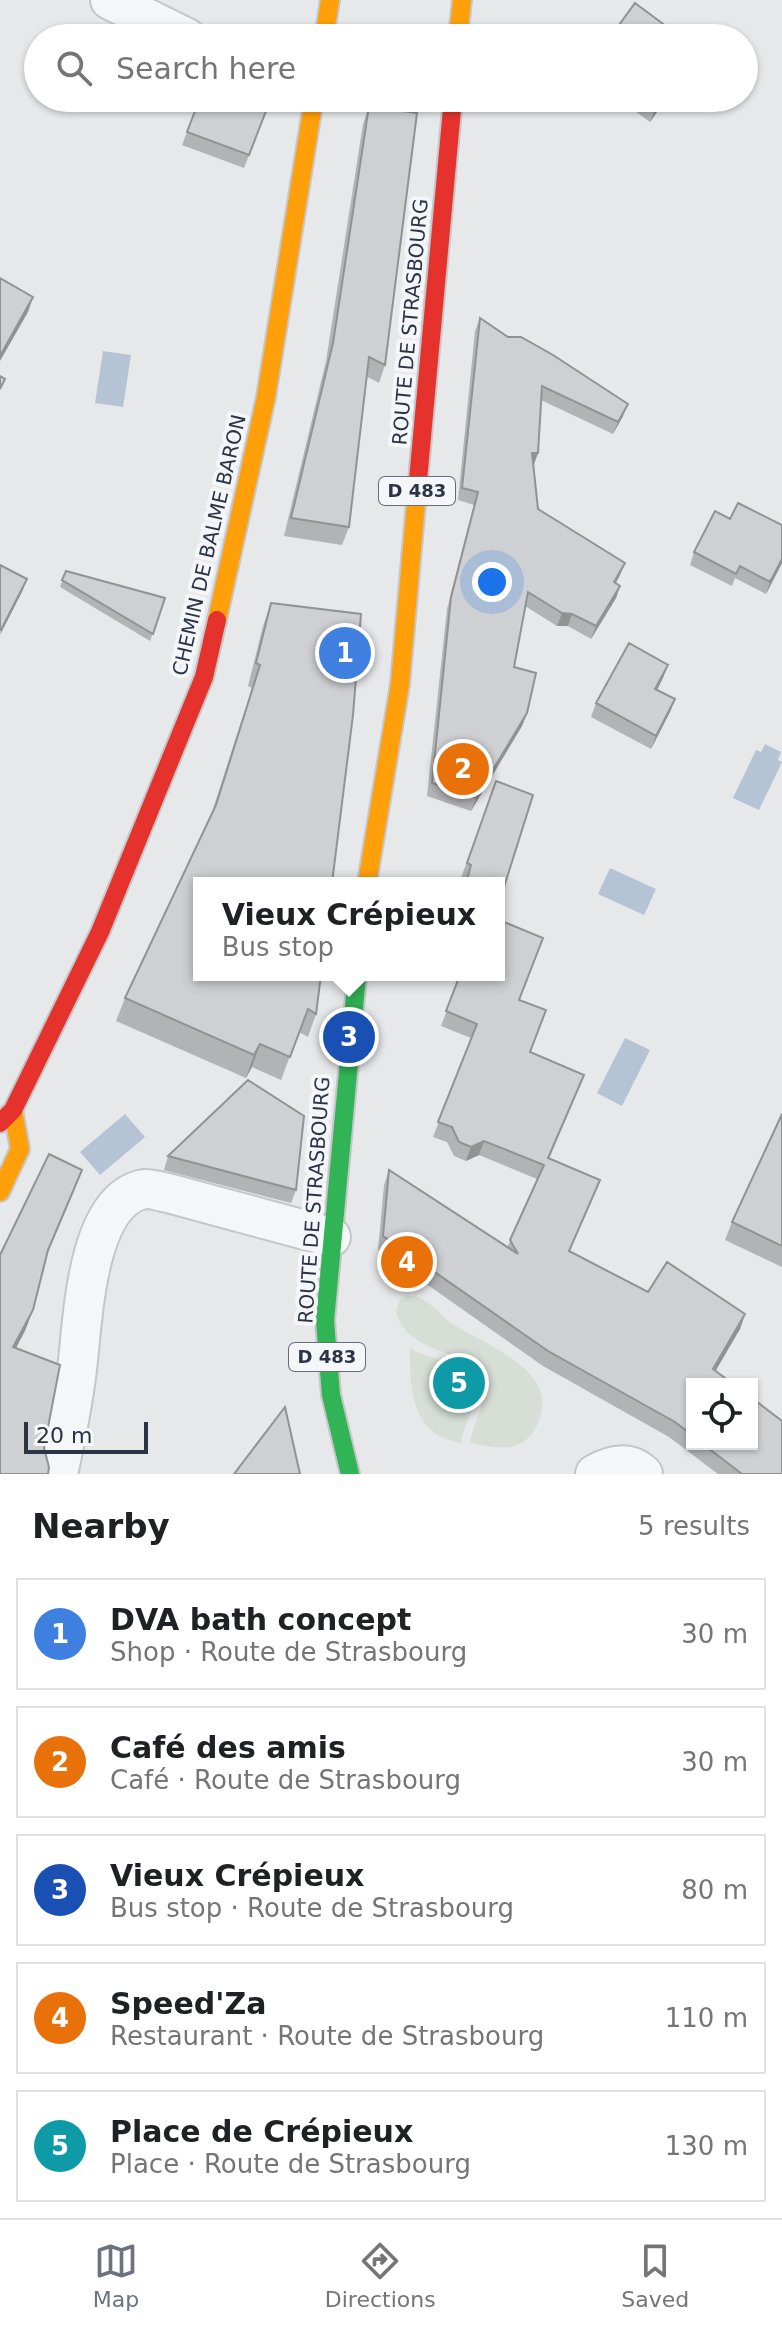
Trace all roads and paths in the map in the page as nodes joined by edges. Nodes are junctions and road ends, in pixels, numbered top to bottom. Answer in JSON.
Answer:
{"nodes":[{"id":1,"x":110,"y":0,"type":"edge"},
{"id":2,"x":330,"y":0,"type":"edge"},
{"id":3,"x":462,"y":0,"type":"edge"},
{"id":4,"x":159,"y":24,"type":"edge"},
{"id":5,"x":326,"y":24,"type":"edge"},
{"id":6,"x":459,"y":24,"type":"edge"},
{"id":7,"x":310,"y":112,"type":"edge"},
{"id":8,"x":452,"y":112,"type":"edge"},
{"id":9,"x":368,"y":877,"type":"edge"},
{"id":10,"x":356,"y":981,"type":"edge"},
{"id":11,"x":6,"y":1117,"type":"edge"},
{"id":12,"x":0,"y":1192,"type":"edge"},
{"id":13,"x":331,"y":1237,"type":"junction"},
{"id":14,"x":58,"y":1474,"type":"edge"},
{"id":15,"x":350,"y":1474,"type":"edge"},
{"id":16,"x":595,"y":1474,"type":"edge"},
{"id":17,"x":643,"y":1474,"type":"edge"}],
"edges":[{"from":1,"to":4,"type":"street"},
{"from":2,"to":5,"type":"main road"},
{"from":3,"to":6,"type":"main road"},
{"from":7,"to":11,"type":"main road","name":"CHEMIN DE BALME BARON"},
{"from":8,"to":9,"type":"main road","name":"ROUTE DE STRASBOURG","number":"D 483"},
{"from":10,"to":13,"type":"main road","name":"ROUTE DE STRASBOURG","number":"D 483"},
{"from":11,"to":12,"type":"main road","name":"CHEMIN DE BALME BARON"},
{"from":13,"to":14,"type":"street"},
{"from":13,"to":15,"type":"main road","name":"ROUTE DE STRASBOURG","number":"D 483"},
{"from":16,"to":17,"type":"street"}]}
